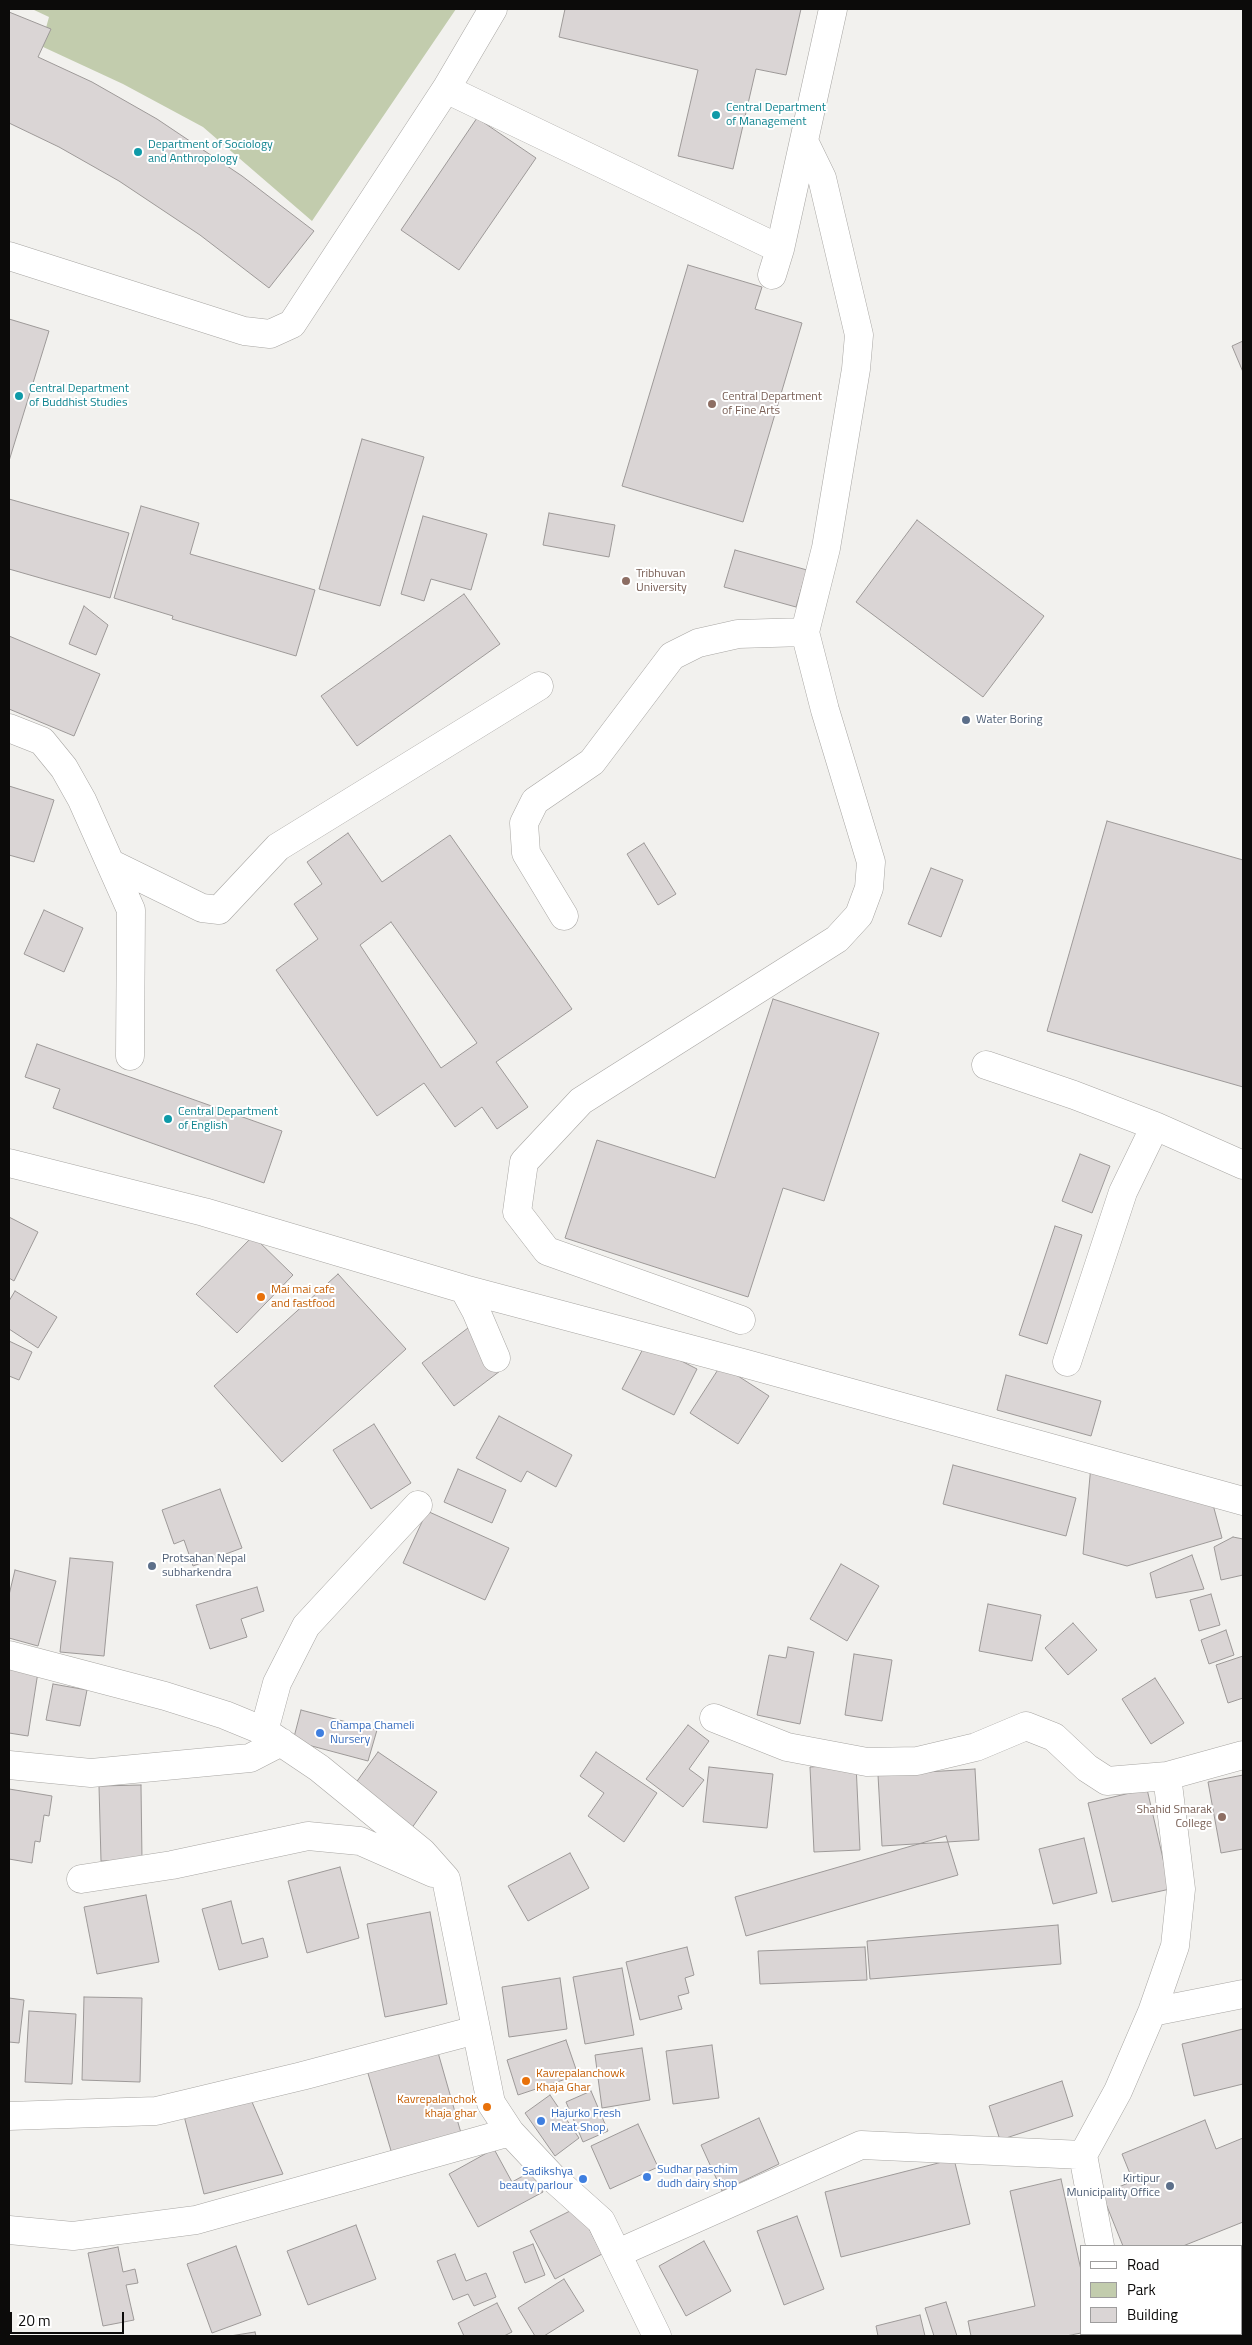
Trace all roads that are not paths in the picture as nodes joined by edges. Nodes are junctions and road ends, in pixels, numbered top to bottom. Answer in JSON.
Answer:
{"nodes":[{"id":1,"x":493,"y":9,"type":"edge"},
{"id":2,"x":833,"y":9,"type":"edge"},
{"id":3,"x":446,"y":90,"type":"junction"},
{"id":4,"x":804,"y":141,"type":"junction"},
{"id":5,"x":780,"y":249,"type":"junction"},
{"id":6,"x":9,"y":256,"type":"edge"},
{"id":7,"x":772,"y":275,"type":"dead end"},
{"id":8,"x":805,"y":632,"type":"junction"},
{"id":9,"x":539,"y":686,"type":"dead end"},
{"id":10,"x":9,"y":728,"type":"edge"},
{"id":11,"x":110,"y":863,"type":"junction"},
{"id":12,"x":564,"y":916,"type":"dead end"},
{"id":13,"x":130,"y":1056,"type":"dead end"},
{"id":14,"x":986,"y":1065,"type":"dead end"},
{"id":15,"x":1154,"y":1126,"type":"junction"},
{"id":16,"x":9,"y":1163,"type":"edge"},
{"id":17,"x":1243,"y":1165,"type":"edge"},
{"id":18,"x":464,"y":1288,"type":"junction"},
{"id":19,"x":741,"y":1320,"type":"dead end"},
{"id":20,"x":496,"y":1358,"type":"dead end"},
{"id":21,"x":1066,"y":1362,"type":"dead end"},
{"id":22,"x":1243,"y":1501,"type":"edge"},
{"id":23,"x":418,"y":1505,"type":"dead end"},
{"id":24,"x":9,"y":1655,"type":"edge"},
{"id":25,"x":714,"y":1718,"type":"dead end"},
{"id":26,"x":272,"y":1736,"type":"junction"},
{"id":27,"x":1243,"y":1755,"type":"edge"},
{"id":28,"x":9,"y":1765,"type":"edge"},
{"id":29,"x":1167,"y":1776,"type":"junction"},
{"id":30,"x":82,"y":1879,"type":"dead end"},
{"id":31,"x":446,"y":1879,"type":"junction"},
{"id":32,"x":1243,"y":1994,"type":"edge"},
{"id":33,"x":1152,"y":2012,"type":"junction"},
{"id":34,"x":476,"y":2030,"type":"junction"},
{"id":35,"x":9,"y":2116,"type":"edge"},
{"id":36,"x":510,"y":2132,"type":"junction"},
{"id":37,"x":1083,"y":2155,"type":"junction"},
{"id":38,"x":9,"y":2230,"type":"edge"},
{"id":39,"x":1100,"y":2245,"type":"edge"},
{"id":40,"x":618,"y":2253,"type":"junction"},
{"id":41,"x":657,"y":2336,"type":"edge"}],
"edges":[{"from":1,"to":3,"type":"street"},
{"from":2,"to":4,"type":"street"},
{"from":3,"to":5,"type":"street"},
{"from":3,"to":6,"type":"street"},
{"from":4,"to":5,"type":"street"},
{"from":4,"to":8,"type":"street"},
{"from":5,"to":7,"type":"street"},
{"from":8,"to":12,"type":"street"},
{"from":8,"to":19,"type":"street"},
{"from":9,"to":11,"type":"street"},
{"from":10,"to":11,"type":"street"},
{"from":11,"to":13,"type":"street"},
{"from":14,"to":15,"type":"street"},
{"from":15,"to":17,"type":"street"},
{"from":15,"to":21,"type":"street"},
{"from":16,"to":18,"type":"street"},
{"from":18,"to":20,"type":"street"},
{"from":18,"to":22,"type":"street"},
{"from":23,"to":26,"type":"street"},
{"from":24,"to":26,"type":"street"},
{"from":25,"to":29,"type":"street"},
{"from":26,"to":28,"type":"street"},
{"from":26,"to":31,"type":"street"},
{"from":27,"to":29,"type":"street"},
{"from":29,"to":33,"type":"street"},
{"from":30,"to":31,"type":"street"},
{"from":31,"to":34,"type":"street"},
{"from":32,"to":33,"type":"street"},
{"from":33,"to":37,"type":"street"},
{"from":34,"to":35,"type":"street"},
{"from":34,"to":36,"type":"street"},
{"from":36,"to":38,"type":"street"},
{"from":36,"to":40,"type":"street"},
{"from":37,"to":39,"type":"street"},
{"from":37,"to":40,"type":"street"},
{"from":40,"to":41,"type":"street"}]}
